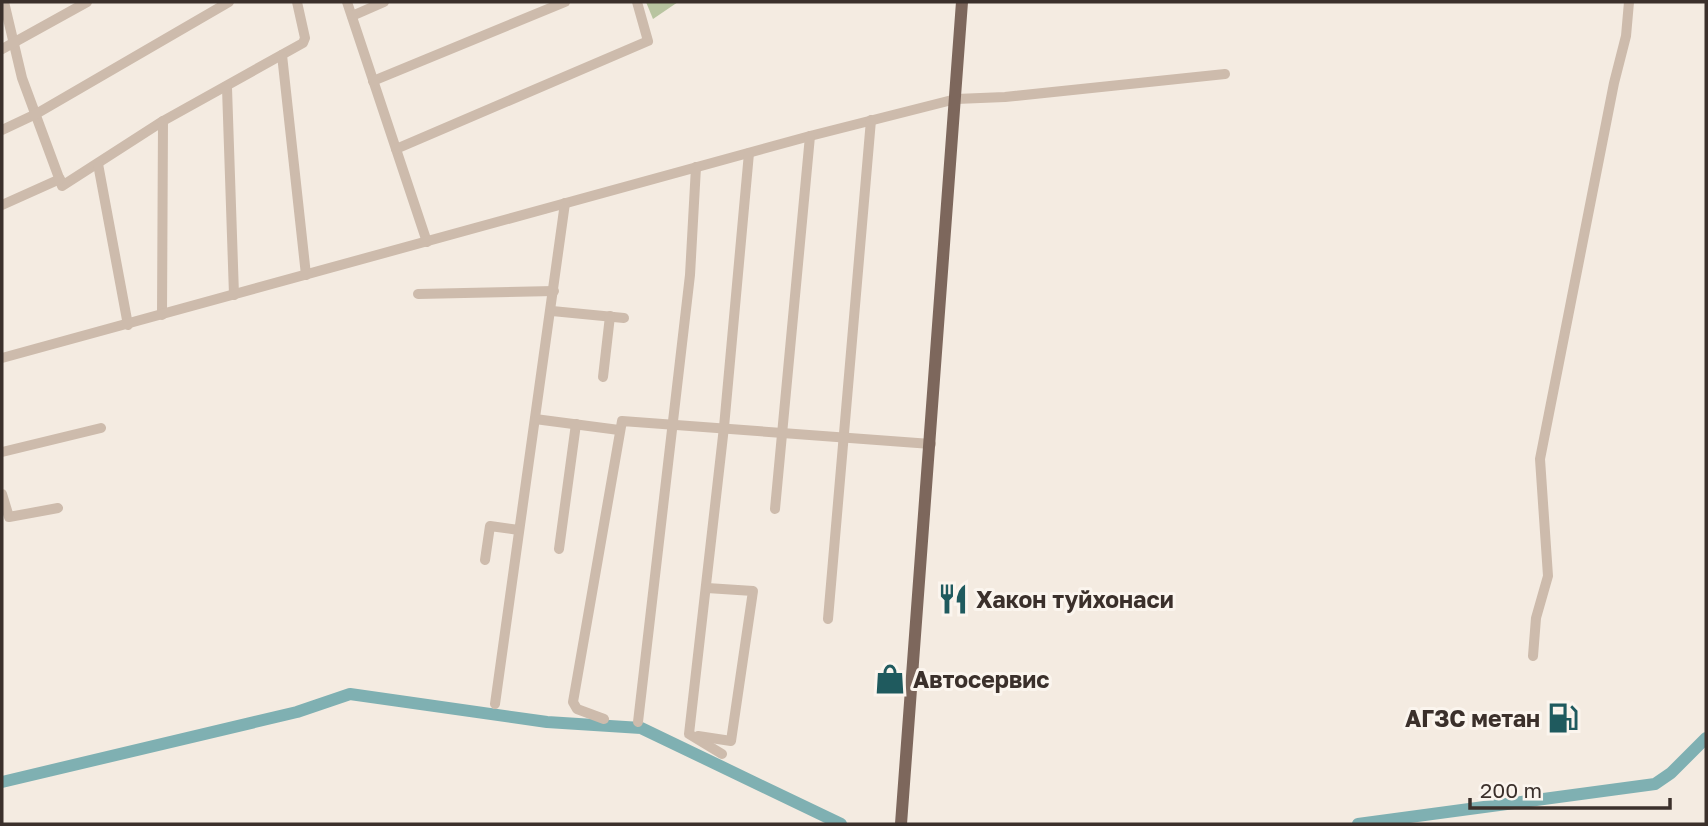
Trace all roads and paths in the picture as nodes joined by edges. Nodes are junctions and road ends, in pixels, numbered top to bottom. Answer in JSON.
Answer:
{"nodes":[{"id":1,"x":4,"y":2,"type":"edge"},
{"id":2,"x":87,"y":2,"type":"edge"},
{"id":3,"x":229,"y":2,"type":"edge"},
{"id":4,"x":297,"y":2,"type":"edge"},
{"id":5,"x":347,"y":2,"type":"edge"},
{"id":6,"x":384,"y":2,"type":"edge"},
{"id":7,"x":565,"y":2,"type":"edge"},
{"id":8,"x":637,"y":2,"type":"edge"},
{"id":9,"x":962,"y":2,"type":"edge"},
{"id":10,"x":1629,"y":2,"type":"edge"},
{"id":11,"x":352,"y":16,"type":"junction"},
{"id":12,"x":14,"y":43,"type":"junction"},
{"id":13,"x":2,"y":49,"type":"edge"},
{"id":14,"x":282,"y":55,"type":"junction"},
{"id":15,"x":1225,"y":74,"type":"dead end"},
{"id":16,"x":373,"y":81,"type":"junction"},
{"id":17,"x":227,"y":88,"type":"junction"},
{"id":18,"x":956,"y":99,"type":"junction"},
{"id":19,"x":36,"y":114,"type":"junction"},
{"id":20,"x":871,"y":120,"type":"junction"},
{"id":21,"x":163,"y":121,"type":"junction"},
{"id":22,"x":2,"y":130,"type":"edge"},
{"id":23,"x":810,"y":136,"type":"junction"},
{"id":24,"x":396,"y":149,"type":"junction"},
{"id":25,"x":749,"y":153,"type":"junction"},
{"id":26,"x":98,"y":164,"type":"junction"},
{"id":27,"x":696,"y":167,"type":"junction"},
{"id":28,"x":60,"y":179,"type":"junction"},
{"id":29,"x":565,"y":203,"type":"junction"},
{"id":30,"x":2,"y":205,"type":"edge"},
{"id":31,"x":426,"y":242,"type":"junction"},
{"id":32,"x":306,"y":275,"type":"junction"},
{"id":33,"x":554,"y":290,"type":"junction"},
{"id":34,"x":418,"y":294,"type":"dead end"},
{"id":35,"x":234,"y":295,"type":"junction"},
{"id":36,"x":552,"y":311,"type":"junction"},
{"id":37,"x":162,"y":315,"type":"junction"},
{"id":38,"x":610,"y":316,"type":"junction"},
{"id":39,"x":624,"y":318,"type":"dead end"},
{"id":40,"x":128,"y":324,"type":"junction"},
{"id":41,"x":2,"y":358,"type":"edge"},
{"id":42,"x":603,"y":377,"type":"dead end"},
{"id":43,"x":536,"y":419,"type":"junction"},
{"id":44,"x":673,"y":423,"type":"junction"},
{"id":45,"x":576,"y":424,"type":"junction"},
{"id":46,"x":724,"y":427,"type":"junction"},
{"id":47,"x":101,"y":428,"type":"dead end"},
{"id":48,"x":619,"y":430,"type":"junction"},
{"id":49,"x":782,"y":431,"type":"junction"},
{"id":50,"x":843,"y":438,"type":"junction"},
{"id":51,"x":931,"y":443,"type":"junction"},
{"id":52,"x":2,"y":452,"type":"edge"},
{"id":53,"x":2,"y":494,"type":"edge"},
{"id":54,"x":58,"y":508,"type":"dead end"},
{"id":55,"x":775,"y":509,"type":"dead end"},
{"id":56,"x":519,"y":530,"type":"junction"},
{"id":57,"x":559,"y":549,"type":"dead end"},
{"id":58,"x":485,"y":560,"type":"dead end"},
{"id":59,"x":707,"y":588,"type":"junction"},
{"id":60,"x":828,"y":619,"type":"dead end"},
{"id":61,"x":1533,"y":656,"type":"dead end"},
{"id":62,"x":495,"y":704,"type":"dead end"},
{"id":63,"x":604,"y":719,"type":"dead end"},
{"id":64,"x":638,"y":722,"type":"dead end"},
{"id":65,"x":690,"y":734,"type":"junction"},
{"id":66,"x":722,"y":754,"type":"dead end"},
{"id":67,"x":901,"y":824,"type":"edge"}],
"edges":[{"from":1,"to":12,"type":"street"},
{"from":2,"to":12,"type":"street"},
{"from":3,"to":19,"type":"street"},
{"from":4,"to":14,"type":"street"},
{"from":5,"to":11,"type":"street"},
{"from":6,"to":11,"type":"street"},
{"from":7,"to":16,"type":"street"},
{"from":8,"to":24,"type":"street"},
{"from":9,"to":18,"type":"main road"},
{"from":10,"to":61,"type":"street"},
{"from":11,"to":16,"type":"street"},
{"from":12,"to":13,"type":"street"},
{"from":12,"to":19,"type":"street"},
{"from":14,"to":17,"type":"street"},
{"from":14,"to":32,"type":"street"},
{"from":15,"to":18,"type":"street"},
{"from":16,"to":24,"type":"street"},
{"from":17,"to":21,"type":"street"},
{"from":17,"to":35,"type":"street"},
{"from":18,"to":20,"type":"street"},
{"from":18,"to":51,"type":"main road"},
{"from":19,"to":22,"type":"street"},
{"from":19,"to":28,"type":"street"},
{"from":20,"to":23,"type":"street"},
{"from":20,"to":50,"type":"street"},
{"from":21,"to":26,"type":"street"},
{"from":21,"to":37,"type":"street"},
{"from":23,"to":25,"type":"street"},
{"from":23,"to":49,"type":"street"},
{"from":24,"to":31,"type":"street"},
{"from":25,"to":27,"type":"street"},
{"from":25,"to":46,"type":"street"},
{"from":26,"to":28,"type":"street"},
{"from":26,"to":40,"type":"street"},
{"from":27,"to":29,"type":"street"},
{"from":27,"to":44,"type":"street"},
{"from":28,"to":30,"type":"street"},
{"from":29,"to":31,"type":"street"},
{"from":29,"to":33,"type":"street"},
{"from":31,"to":32,"type":"street"},
{"from":32,"to":35,"type":"street"},
{"from":33,"to":34,"type":"street"},
{"from":33,"to":36,"type":"street"},
{"from":35,"to":37,"type":"street"},
{"from":36,"to":38,"type":"street"},
{"from":36,"to":43,"type":"street"},
{"from":37,"to":40,"type":"street"},
{"from":38,"to":39,"type":"street"},
{"from":38,"to":42,"type":"street"},
{"from":40,"to":41,"type":"street"},
{"from":43,"to":45,"type":"street"},
{"from":43,"to":56,"type":"street"},
{"from":44,"to":46,"type":"street"},
{"from":44,"to":48,"type":"street"},
{"from":44,"to":64,"type":"street"},
{"from":45,"to":48,"type":"street"},
{"from":45,"to":57,"type":"street"},
{"from":46,"to":49,"type":"street"},
{"from":46,"to":59,"type":"street"},
{"from":47,"to":52,"type":"street"},
{"from":48,"to":63,"type":"street"},
{"from":49,"to":50,"type":"street"},
{"from":49,"to":55,"type":"street"},
{"from":50,"to":51,"type":"street"},
{"from":50,"to":60,"type":"street"},
{"from":51,"to":67,"type":"main road"},
{"from":53,"to":54,"type":"street"},
{"from":56,"to":58,"type":"street"},
{"from":56,"to":62,"type":"street"},
{"from":59,"to":65,"type":"street"},
{"from":59,"to":65,"type":"street"},
{"from":65,"to":66,"type":"street"}]}
